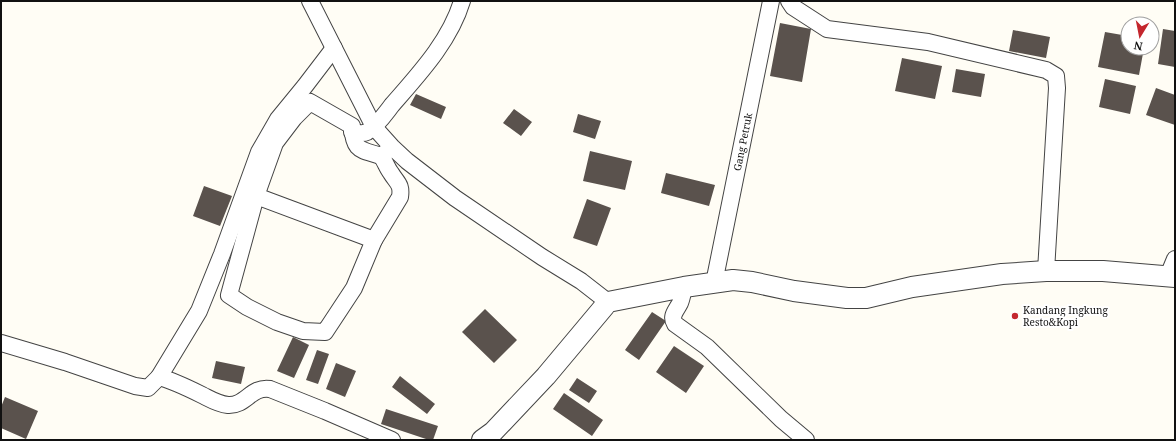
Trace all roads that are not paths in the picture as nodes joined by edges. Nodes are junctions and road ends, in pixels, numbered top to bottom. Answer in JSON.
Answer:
{"nodes":[{"id":1,"x":310,"y":1,"type":"edge"},
{"id":2,"x":462,"y":1,"type":"edge"},
{"id":3,"x":771,"y":1,"type":"edge"},
{"id":4,"x":789,"y":1,"type":"edge"},
{"id":5,"x":334,"y":48,"type":"junction"},
{"id":6,"x":374,"y":127,"type":"junction"},
{"id":7,"x":352,"y":132,"type":"junction"},
{"id":8,"x":386,"y":152,"type":"junction"},
{"id":9,"x":256,"y":196,"type":"junction"},
{"id":10,"x":374,"y":240,"type":"junction"},
{"id":11,"x":1046,"y":271,"type":"junction"},
{"id":12,"x":1173,"y":271,"type":"edge"},
{"id":13,"x":714,"y":282,"type":"junction"},
{"id":14,"x":684,"y":287,"type":"junction"},
{"id":15,"x":608,"y":302,"type":"junction"},
{"id":16,"x":1,"y":343,"type":"edge"},
{"id":17,"x":158,"y":377,"type":"junction"},
{"id":18,"x":493,"y":437,"type":"edge"},
{"id":19,"x":392,"y":440,"type":"edge"},
{"id":20,"x":806,"y":440,"type":"edge"}],
"edges":[{"from":1,"to":5,"type":"street"},
{"from":2,"to":6,"type":"street"},
{"from":3,"to":13,"type":"street","name":"Gang Petruk"},
{"from":4,"to":11,"type":"street"},
{"from":5,"to":6,"type":"street"},
{"from":5,"to":17,"type":"street"},
{"from":6,"to":7,"type":"street"},
{"from":6,"to":8,"type":"street"},
{"from":7,"to":8,"type":"street"},
{"from":7,"to":9,"type":"street"},
{"from":8,"to":10,"type":"street"},
{"from":8,"to":15,"type":"street"},
{"from":9,"to":10,"type":"street"},
{"from":9,"to":10,"type":"street"},
{"from":11,"to":12,"type":"street"},
{"from":11,"to":13,"type":"street"},
{"from":13,"to":14,"type":"street"},
{"from":14,"to":15,"type":"street"},
{"from":14,"to":20,"type":"street"},
{"from":15,"to":18,"type":"street"},
{"from":16,"to":17,"type":"street"},
{"from":17,"to":19,"type":"street"}]}
